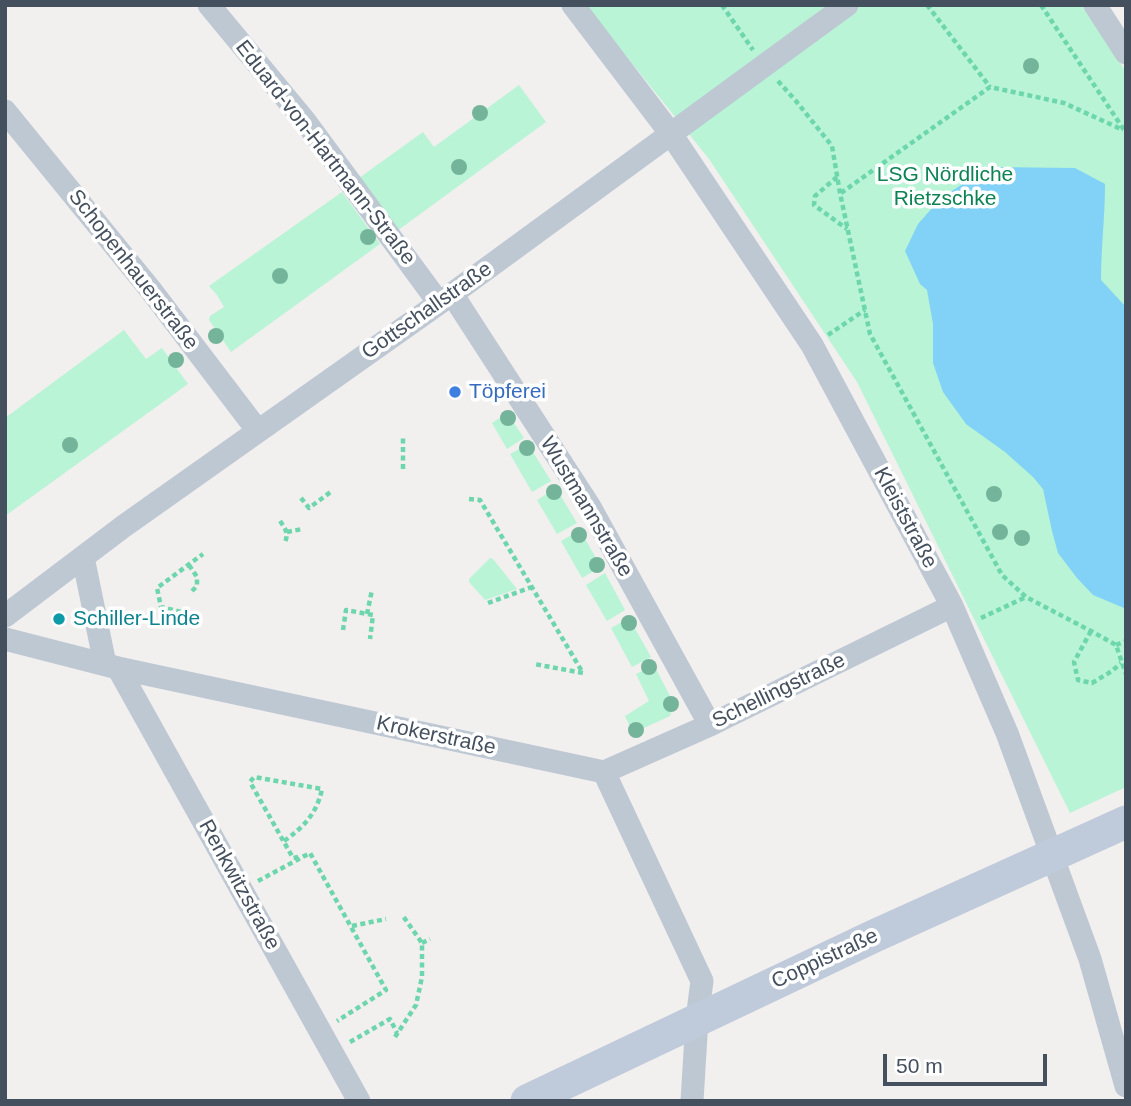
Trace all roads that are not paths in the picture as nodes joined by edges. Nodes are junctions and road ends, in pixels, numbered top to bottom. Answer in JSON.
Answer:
{"nodes":[{"id":1,"x":209,"y":5,"type":"edge"},
{"id":2,"x":573,"y":5,"type":"edge"},
{"id":3,"x":847,"y":5,"type":"edge"},
{"id":4,"x":1096,"y":5,"type":"edge"},
{"id":5,"x":1126,"y":53,"type":"edge"},
{"id":6,"x":5,"y":111,"type":"edge"},
{"id":7,"x":671,"y":134,"type":"junction"},
{"id":8,"x":446,"y":298,"type":"junction"},
{"id":9,"x":258,"y":430,"type":"junction"},
{"id":10,"x":83,"y":557,"type":"junction"},
{"id":11,"x":952,"y":606,"type":"junction"},
{"id":12,"x":5,"y":615,"type":"edge"},
{"id":13,"x":5,"y":639,"type":"edge"},
{"id":14,"x":111,"y":666,"type":"junction"},
{"id":15,"x":710,"y":725,"type":"junction"},
{"id":16,"x":604,"y":772,"type":"junction"},
{"id":17,"x":1126,"y":822,"type":"edge"},
{"id":18,"x":1052,"y":855,"type":"junction"},
{"id":19,"x":696,"y":1020,"type":"junction"},
{"id":20,"x":1126,"y":1086,"type":"edge"},
{"id":21,"x":359,"y":1101,"type":"edge"},
{"id":22,"x":527,"y":1101,"type":"edge"},
{"id":23,"x":692,"y":1101,"type":"edge"}],
"edges":[{"from":1,"to":8,"type":"street","name":"Eduard-von-Hartmann-Straße"},
{"from":2,"to":7,"type":"street","name":"Kleiststraße"},
{"from":3,"to":7,"type":"street","name":"Gottschallstraße"},
{"from":4,"to":5,"type":"street"},
{"from":6,"to":9,"type":"street","name":"Schopenhauerstraße"},
{"from":7,"to":8,"type":"street","name":"Gottschallstraße"},
{"from":7,"to":11,"type":"street","name":"Kleiststraße"},
{"from":8,"to":9,"type":"street","name":"Gottschallstraße"},
{"from":8,"to":15,"type":"street","name":"Wustmannstraße"},
{"from":9,"to":10,"type":"street","name":"Gottschallstraße"},
{"from":10,"to":12,"type":"street","name":"Gottschallstraße"},
{"from":10,"to":14,"type":"street","name":"Renkwitzstraße"},
{"from":11,"to":15,"type":"street","name":"Schellingstraße"},
{"from":11,"to":18,"type":"street","name":"Kleiststraße"},
{"from":13,"to":14,"type":"street","name":"Krokerstraße"},
{"from":14,"to":16,"type":"street","name":"Krokerstraße"},
{"from":14,"to":21,"type":"street","name":"Renkwitzstraße"},
{"from":15,"to":16,"type":"street","name":"Schellingstraße"},
{"from":16,"to":19,"type":"street"},
{"from":17,"to":18,"type":"main road","name":"Coppistraße"},
{"from":18,"to":19,"type":"main road","name":"Coppistraße"},
{"from":18,"to":20,"type":"street","name":"Kleiststraße"},
{"from":19,"to":22,"type":"main road","name":"Coppistraße"},
{"from":19,"to":23,"type":"street"}]}
